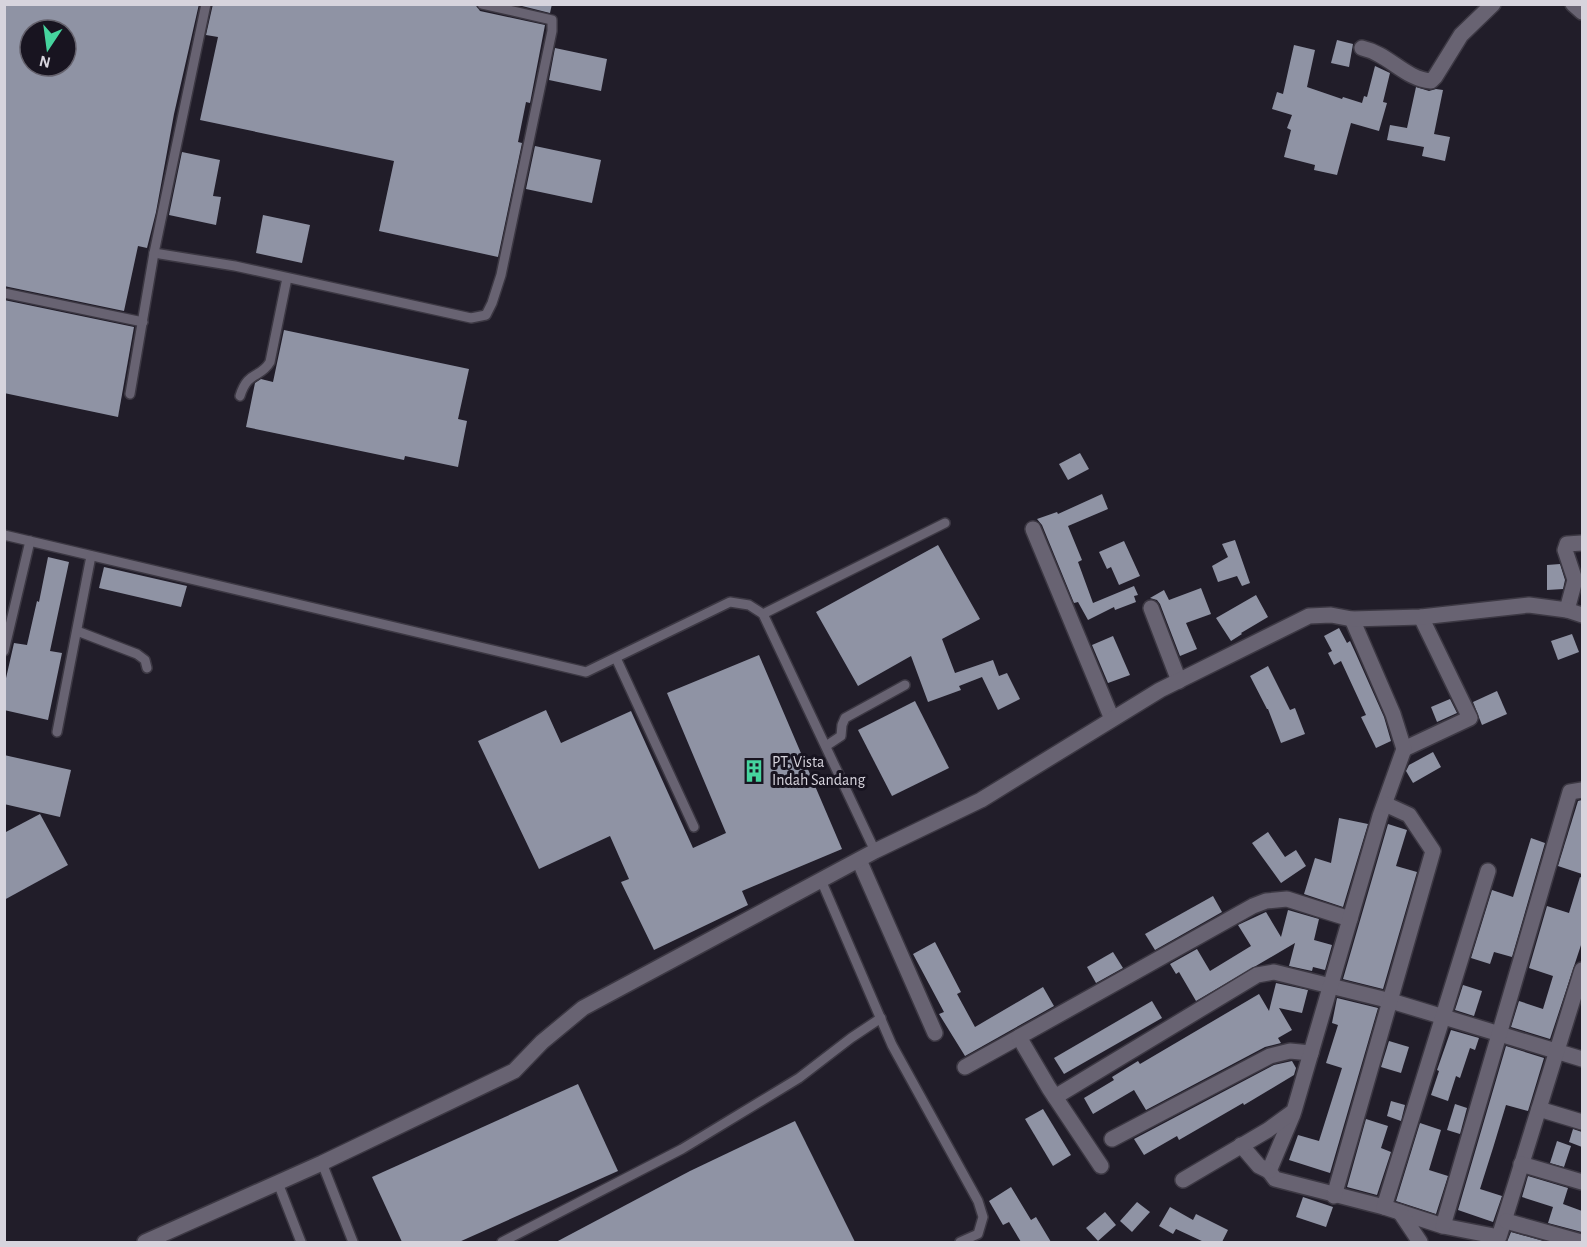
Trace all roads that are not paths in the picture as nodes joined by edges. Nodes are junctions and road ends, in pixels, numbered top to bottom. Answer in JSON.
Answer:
{"nodes":[{"id":1,"x":207,"y":4,"type":"edge"},
{"id":2,"x":482,"y":4,"type":"edge"},
{"id":3,"x":1493,"y":4,"type":"edge"},
{"id":4,"x":1573,"y":4,"type":"edge"},
{"id":5,"x":1582,"y":12,"type":"edge"},
{"id":6,"x":1362,"y":48,"type":"dead end"},
{"id":7,"x":153,"y":253,"type":"junction"},
{"id":8,"x":287,"y":278,"type":"junction"},
{"id":9,"x":4,"y":293,"type":"edge"},
{"id":10,"x":143,"y":322,"type":"junction"},
{"id":11,"x":130,"y":394,"type":"dead end"},
{"id":12,"x":240,"y":396,"type":"dead end"},
{"id":13,"x":945,"y":523,"type":"dead end"},
{"id":14,"x":1033,"y":529,"type":"dead end"},
{"id":15,"x":4,"y":535,"type":"edge"},
{"id":16,"x":30,"y":541,"type":"junction"},
{"id":17,"x":1582,"y":543,"type":"edge"},
{"id":18,"x":91,"y":556,"type":"junction"},
{"id":19,"x":1151,"y":608,"type":"dead end"},
{"id":20,"x":1567,"y":610,"type":"junction"},
{"id":21,"x":763,"y":614,"type":"junction"},
{"id":22,"x":1582,"y":615,"type":"edge"},
{"id":23,"x":1421,"y":618,"type":"junction"},
{"id":24,"x":1352,"y":620,"type":"junction"},
{"id":25,"x":77,"y":631,"type":"junction"},
{"id":26,"x":4,"y":651,"type":"edge"},
{"id":27,"x":616,"y":658,"type":"junction"},
{"id":28,"x":147,"y":668,"type":"dead end"},
{"id":29,"x":1179,"y":681,"type":"junction"},
{"id":30,"x":905,"y":685,"type":"dead end"},
{"id":31,"x":1112,"y":719,"type":"junction"},
{"id":32,"x":57,"y":732,"type":"dead end"},
{"id":33,"x":826,"y":746,"type":"junction"},
{"id":34,"x":1404,"y":749,"type":"junction"},
{"id":35,"x":1582,"y":789,"type":"edge"},
{"id":36,"x":1385,"y":804,"type":"junction"},
{"id":37,"x":694,"y":827,"type":"dead end"},
{"id":38,"x":875,"y":851,"type":"junction"},
{"id":39,"x":859,"y":860,"type":"junction"},
{"id":40,"x":1488,"y":871,"type":"dead end"},
{"id":41,"x":821,"y":880,"type":"junction"},
{"id":42,"x":1350,"y":919,"type":"junction"},
{"id":43,"x":1582,"y":970,"type":"edge"},
{"id":44,"x":1330,"y":985,"type":"junction"},
{"id":45,"x":1579,"y":997,"type":"edge"},
{"id":46,"x":1391,"y":1001,"type":"junction"},
{"id":47,"x":1443,"y":1016,"type":"junction"},
{"id":48,"x":881,"y":1018,"type":"junction"},
{"id":49,"x":935,"y":1033,"type":"dead end"},
{"id":50,"x":1499,"y":1034,"type":"junction"},
{"id":51,"x":1019,"y":1037,"type":"junction"},
{"id":52,"x":1558,"y":1052,"type":"junction"},
{"id":53,"x":1311,"y":1053,"type":"junction"},
{"id":54,"x":1582,"y":1059,"type":"edge"},
{"id":55,"x":965,"y":1067,"type":"dead end"},
{"id":56,"x":1054,"y":1097,"type":"junction"},
{"id":57,"x":1539,"y":1109,"type":"junction"},
{"id":58,"x":1294,"y":1111,"type":"junction"},
{"id":59,"x":1582,"y":1122,"type":"edge"},
{"id":60,"x":1112,"y":1139,"type":"dead end"},
{"id":61,"x":1241,"y":1145,"type":"junction"},
{"id":62,"x":322,"y":1163,"type":"junction"},
{"id":63,"x":1521,"y":1164,"type":"junction"},
{"id":64,"x":1101,"y":1166,"type":"dead end"},
{"id":65,"x":1269,"y":1171,"type":"junction"},
{"id":66,"x":1183,"y":1180,"type":"dead end"},
{"id":67,"x":1582,"y":1182,"type":"edge"},
{"id":68,"x":278,"y":1183,"type":"junction"},
{"id":69,"x":1334,"y":1196,"type":"junction"},
{"id":70,"x":1384,"y":1207,"type":"junction"},
{"id":71,"x":1400,"y":1212,"type":"junction"},
{"id":72,"x":1506,"y":1221,"type":"junction"},
{"id":73,"x":1443,"y":1226,"type":"junction"},
{"id":74,"x":145,"y":1242,"type":"edge"},
{"id":75,"x":301,"y":1242,"type":"edge"},
{"id":76,"x":353,"y":1242,"type":"edge"},
{"id":77,"x":502,"y":1242,"type":"edge"},
{"id":78,"x":960,"y":1242,"type":"edge"},
{"id":79,"x":1420,"y":1242,"type":"edge"},
{"id":80,"x":1581,"y":1242,"type":"edge"}],
"edges":[{"from":1,"to":7,"type":"lane"},
{"from":2,"to":8,"type":"lane"},
{"from":3,"to":6,"type":"street"},
{"from":4,"to":5,"type":"street"},
{"from":7,"to":8,"type":"lane"},
{"from":7,"to":10,"type":"lane"},
{"from":8,"to":12,"type":"lane"},
{"from":9,"to":10,"type":"lane"},
{"from":10,"to":11,"type":"lane"},
{"from":13,"to":21,"type":"lane"},
{"from":14,"to":31,"type":"street"},
{"from":15,"to":16,"type":"lane"},
{"from":16,"to":18,"type":"lane"},
{"from":16,"to":26,"type":"lane"},
{"from":17,"to":20,"type":"street"},
{"from":18,"to":25,"type":"lane"},
{"from":18,"to":27,"type":"lane"},
{"from":19,"to":29,"type":"street"},
{"from":20,"to":22,"type":"street"},
{"from":20,"to":23,"type":"street"},
{"from":21,"to":27,"type":"lane"},
{"from":21,"to":33,"type":"lane"},
{"from":23,"to":24,"type":"street"},
{"from":23,"to":34,"type":"street"},
{"from":24,"to":29,"type":"street"},
{"from":24,"to":34,"type":"street"},
{"from":25,"to":28,"type":"lane"},
{"from":25,"to":32,"type":"lane"},
{"from":27,"to":37,"type":"lane"},
{"from":29,"to":31,"type":"street"},
{"from":30,"to":33,"type":"lane"},
{"from":31,"to":38,"type":"street"},
{"from":33,"to":38,"type":"lane"},
{"from":34,"to":36,"type":"street"},
{"from":35,"to":50,"type":"street"},
{"from":36,"to":42,"type":"street"},
{"from":36,"to":46,"type":"street"},
{"from":38,"to":39,"type":"street"},
{"from":39,"to":41,"type":"street"},
{"from":39,"to":49,"type":"street"},
{"from":40,"to":47,"type":"street"},
{"from":41,"to":48,"type":"lane"},
{"from":41,"to":62,"type":"street"},
{"from":42,"to":44,"type":"street"},
{"from":42,"to":51,"type":"street"},
{"from":43,"to":45,"type":"street"},
{"from":44,"to":46,"type":"street"},
{"from":44,"to":53,"type":"street"},
{"from":44,"to":56,"type":"street"},
{"from":45,"to":52,"type":"street"},
{"from":46,"to":47,"type":"street"},
{"from":46,"to":69,"type":"street"},
{"from":47,"to":50,"type":"street"},
{"from":47,"to":70,"type":"street"},
{"from":48,"to":77,"type":"lane"},
{"from":48,"to":78,"type":"lane"},
{"from":50,"to":52,"type":"street"},
{"from":50,"to":73,"type":"street"},
{"from":51,"to":55,"type":"street"},
{"from":51,"to":56,"type":"street"},
{"from":52,"to":54,"type":"street"},
{"from":52,"to":57,"type":"street"},
{"from":53,"to":58,"type":"street"},
{"from":53,"to":60,"type":"street"},
{"from":56,"to":64,"type":"street"},
{"from":57,"to":59,"type":"street"},
{"from":57,"to":63,"type":"street"},
{"from":58,"to":61,"type":"street"},
{"from":58,"to":65,"type":"street"},
{"from":61,"to":65,"type":"street"},
{"from":61,"to":66,"type":"street"},
{"from":62,"to":68,"type":"street"},
{"from":62,"to":76,"type":"lane"},
{"from":63,"to":67,"type":"street"},
{"from":63,"to":72,"type":"street"},
{"from":65,"to":69,"type":"street"},
{"from":68,"to":74,"type":"street"},
{"from":68,"to":75,"type":"lane"},
{"from":69,"to":70,"type":"street"},
{"from":70,"to":71,"type":"street"},
{"from":71,"to":73,"type":"street"},
{"from":71,"to":79,"type":"street"},
{"from":72,"to":73,"type":"street"},
{"from":72,"to":80,"type":"street"}]}
